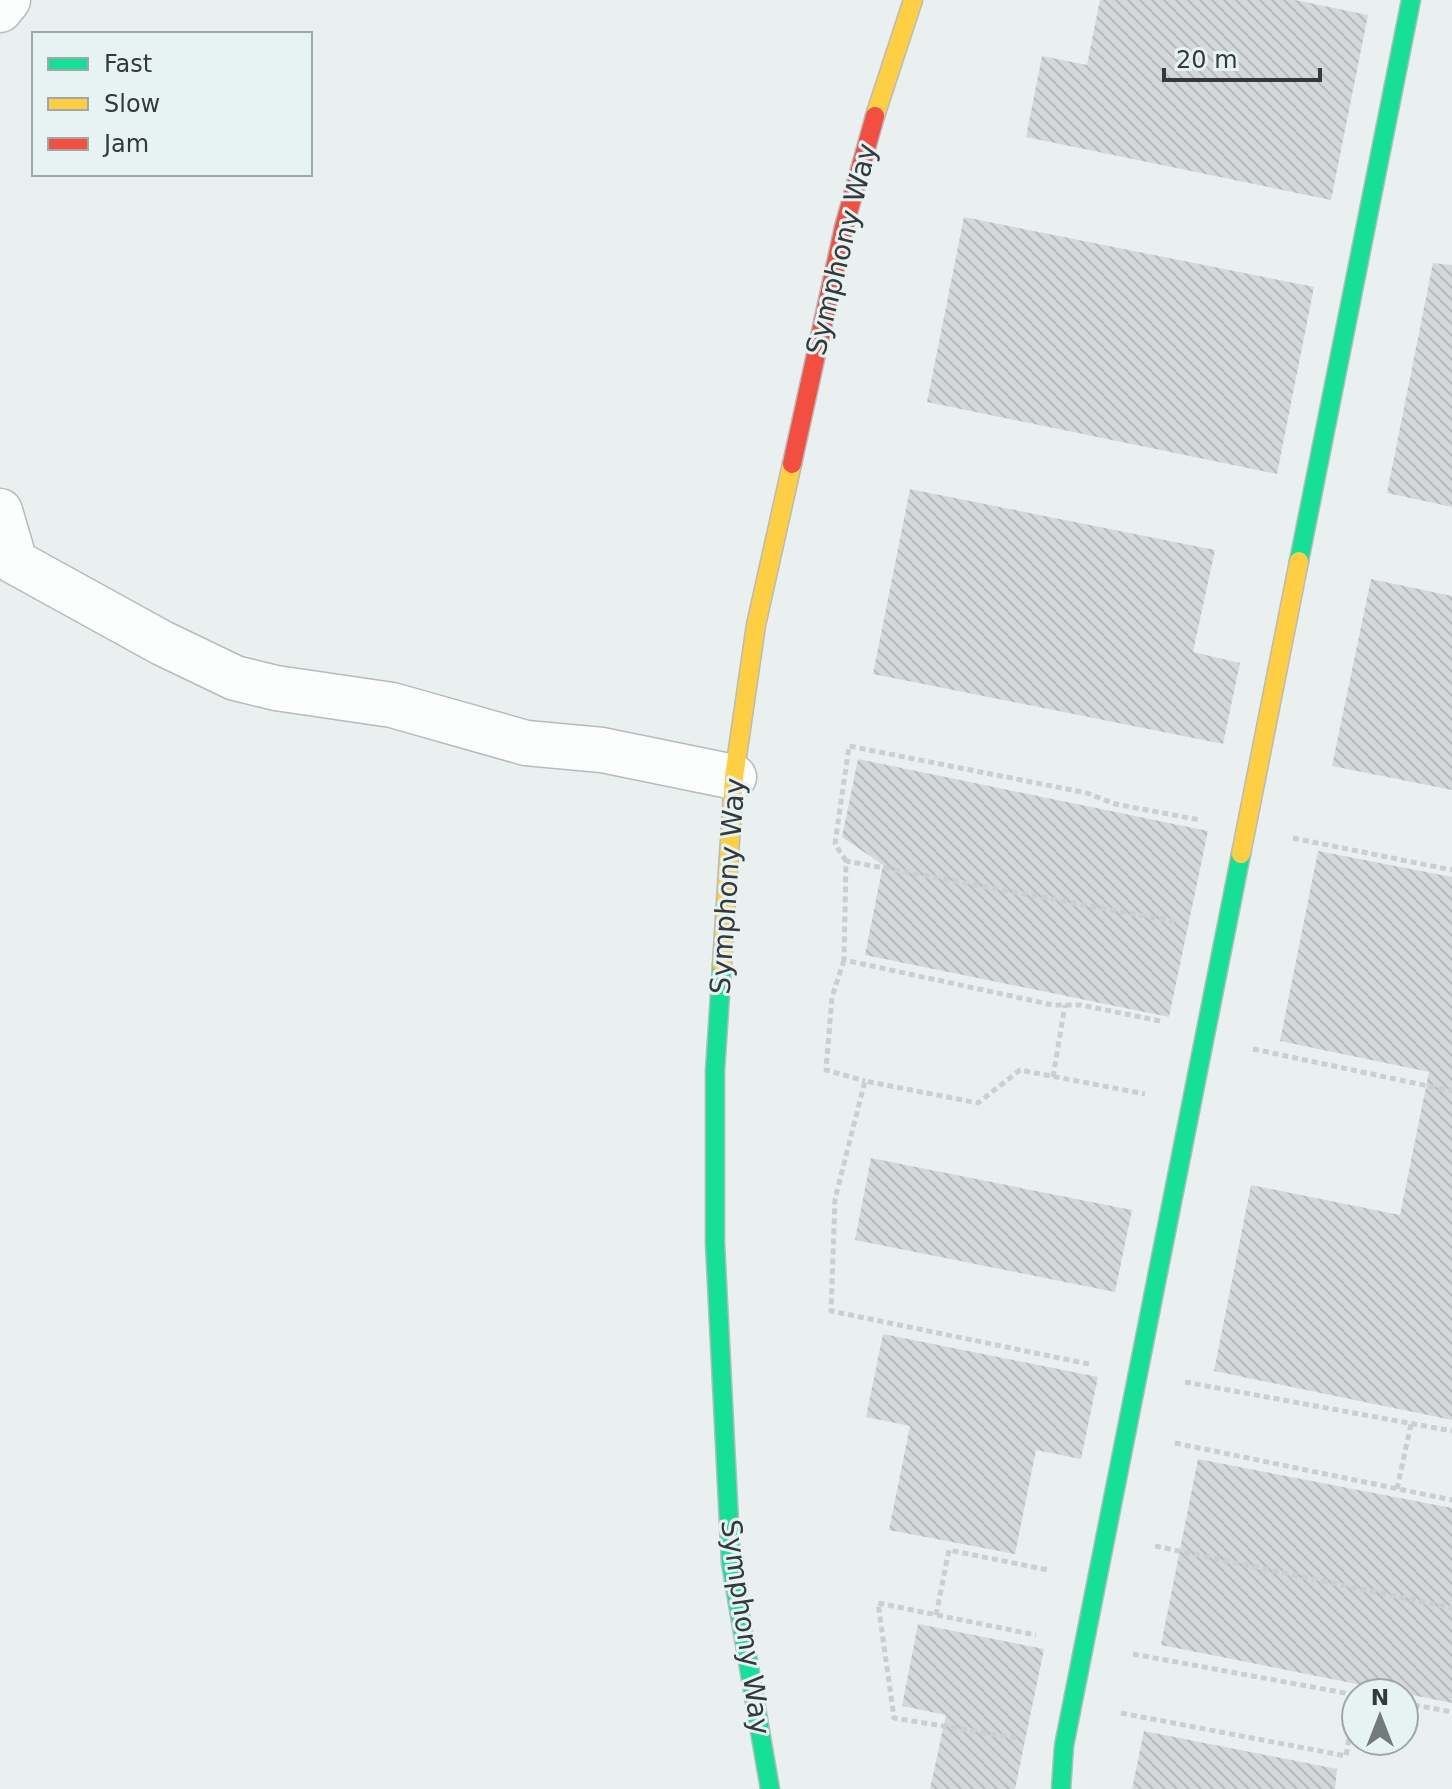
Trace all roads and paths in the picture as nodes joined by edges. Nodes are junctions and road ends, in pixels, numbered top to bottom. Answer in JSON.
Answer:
{"nodes":[{"id":1,"x":8,"y":0,"type":"edge"},
{"id":2,"x":913,"y":0,"type":"edge"},
{"id":3,"x":1411,"y":0,"type":"edge"},
{"id":4,"x":0,"y":10,"type":"edge"},
{"id":5,"x":0,"y":511,"type":"edge"},
{"id":6,"x":734,"y":777,"type":"junction"},
{"id":7,"x":1247,"y":829,"type":"junction"},
{"id":8,"x":846,"y":861,"type":"junction"},
{"id":9,"x":1452,"y":870,"type":"edge"},
{"id":10,"x":1227,"y":931,"type":"junction"},
{"id":11,"x":844,"y":960,"type":"junction"},
{"id":12,"x":1065,"y":1005,"type":"junction"},
{"id":13,"x":1207,"y":1031,"type":"junction"},
{"id":14,"x":1053,"y":1077,"type":"junction"},
{"id":15,"x":865,"y":1081,"type":"junction"},
{"id":16,"x":1452,"y":1091,"type":"edge"},
{"id":17,"x":1193,"y":1104,"type":"junction"},
{"id":18,"x":1139,"y":1374,"type":"junction"},
{"id":19,"x":1411,"y":1424,"type":"junction"},
{"id":20,"x":1452,"y":1431,"type":"edge"},
{"id":21,"x":1127,"y":1433,"type":"junction"},
{"id":22,"x":1397,"y":1489,"type":"junction"},
{"id":23,"x":1452,"y":1500,"type":"edge"},
{"id":24,"x":1107,"y":1536,"type":"junction"},
{"id":25,"x":1098,"y":1580,"type":"junction"},
{"id":26,"x":1452,"y":1608,"type":"edge"},
{"id":27,"x":936,"y":1615,"type":"junction"},
{"id":28,"x":1085,"y":1645,"type":"junction"},
{"id":29,"x":1340,"y":1692,"type":"edge"},
{"id":30,"x":1073,"y":1703,"type":"junction"},
{"id":31,"x":1420,"y":1706,"type":"edge"},
{"id":32,"x":1452,"y":1712,"type":"edge"},
{"id":33,"x":1064,"y":1746,"type":"junction"},
{"id":34,"x":1340,"y":1755,"type":"edge"},
{"id":35,"x":770,"y":1789,"type":"edge"},
{"id":36,"x":1061,"y":1789,"type":"edge"}],
"edges":[{"from":1,"to":4,"type":"street"},
{"from":2,"to":6,"type":"street","name":"Symphony Way"},
{"from":3,"to":7,"type":"street"},
{"from":5,"to":6,"type":"street"},
{"from":6,"to":35,"type":"street","name":"Symphony Way"},
{"from":7,"to":8,"type":"path"},
{"from":7,"to":9,"type":"path"},
{"from":7,"to":10,"type":"street"},
{"from":8,"to":10,"type":"path"},
{"from":8,"to":11,"type":"path"},
{"from":10,"to":13,"type":"street"},
{"from":11,"to":12,"type":"path"},
{"from":11,"to":15,"type":"path"},
{"from":12,"to":13,"type":"path"},
{"from":12,"to":14,"type":"path"},
{"from":13,"to":16,"type":"path"},
{"from":13,"to":17,"type":"street"},
{"from":14,"to":15,"type":"path"},
{"from":14,"to":17,"type":"path"},
{"from":15,"to":18,"type":"path"},
{"from":17,"to":18,"type":"street"},
{"from":18,"to":19,"type":"path"},
{"from":18,"to":21,"type":"street"},
{"from":19,"to":20,"type":"path"},
{"from":19,"to":22,"type":"path"},
{"from":21,"to":22,"type":"path"},
{"from":21,"to":24,"type":"street"},
{"from":22,"to":23,"type":"path"},
{"from":24,"to":25,"type":"street"},
{"from":24,"to":26,"type":"path"},
{"from":25,"to":27,"type":"path"},
{"from":25,"to":28,"type":"street"},
{"from":27,"to":28,"type":"path"},
{"from":27,"to":33,"type":"path"},
{"from":28,"to":29,"type":"path"},
{"from":28,"to":30,"type":"street"},
{"from":30,"to":33,"type":"street"},
{"from":30,"to":34,"type":"path"},
{"from":31,"to":32,"type":"path"},
{"from":33,"to":36,"type":"street"}]}
